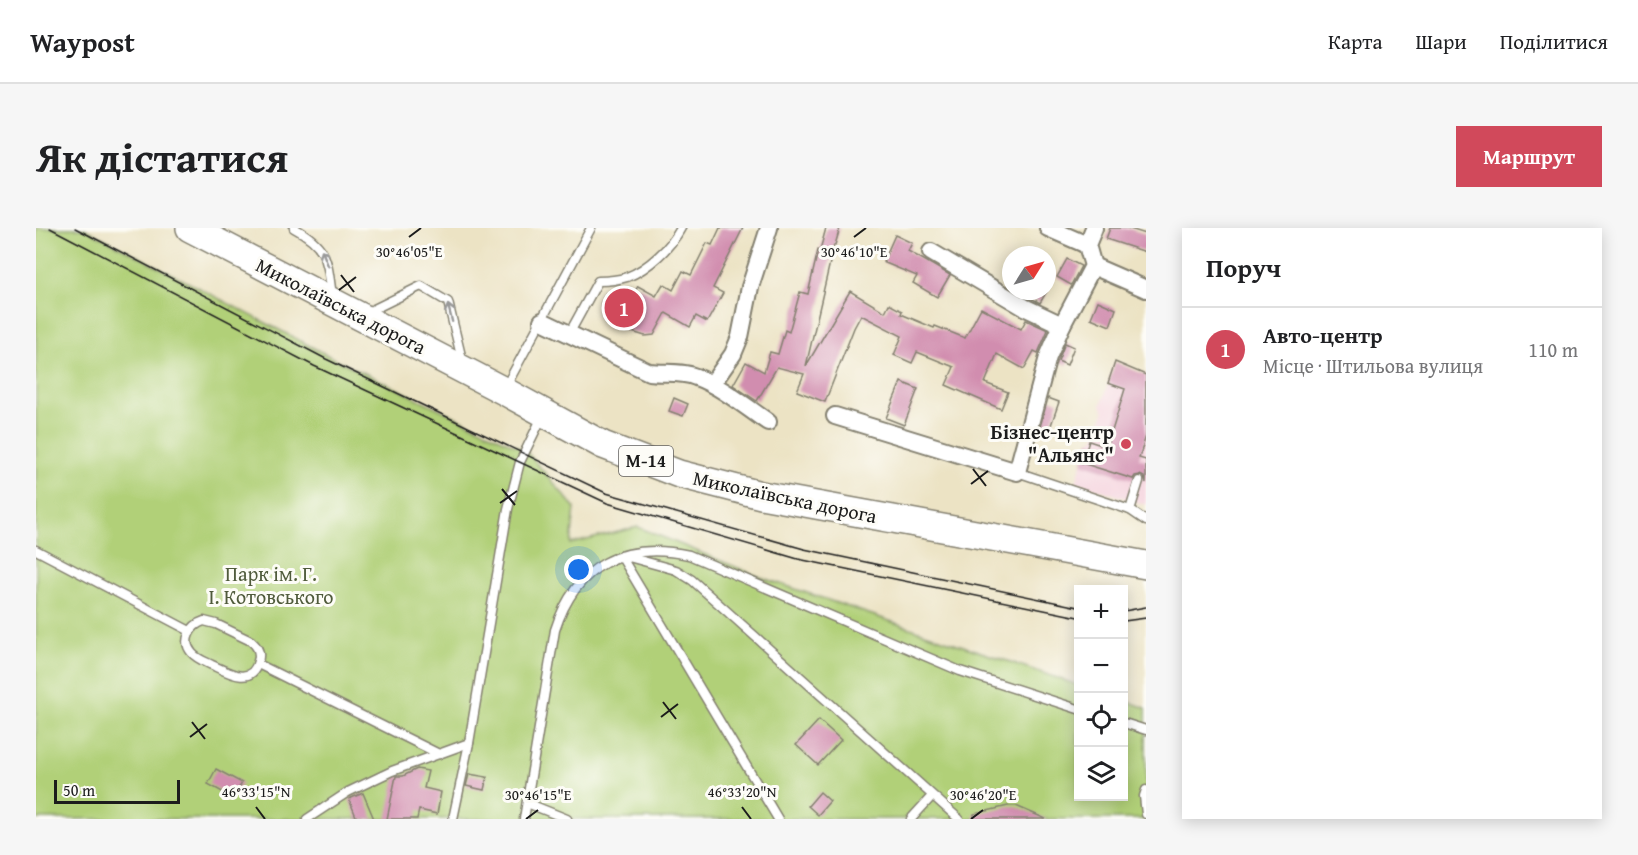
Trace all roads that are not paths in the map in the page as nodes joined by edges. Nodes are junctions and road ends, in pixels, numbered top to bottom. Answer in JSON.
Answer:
{"nodes":[{"id":1,"x":190,"y":228,"type":"edge"},
{"id":2,"x":294,"y":228,"type":"edge"},
{"id":3,"x":591,"y":228,"type":"edge"},
{"id":4,"x":681,"y":228,"type":"edge"},
{"id":5,"x":769,"y":228,"type":"edge"},
{"id":6,"x":1048,"y":228,"type":"edge"},
{"id":7,"x":1094,"y":228,"type":"edge"},
{"id":8,"x":1087,"y":245,"type":"junction"},
{"id":9,"x":931,"y":252,"type":"dead end"},
{"id":10,"x":1093,"y":266,"type":"junction"},
{"id":11,"x":1146,"y":289,"type":"edge"},
{"id":12,"x":333,"y":302,"type":"junction"},
{"id":13,"x":360,"y":316,"type":"junction"},
{"id":14,"x":542,"y":321,"type":"junction"},
{"id":15,"x":1062,"y":325,"type":"junction"},
{"id":16,"x":569,"y":334,"type":"junction"},
{"id":17,"x":464,"y":370,"type":"junction"},
{"id":18,"x":712,"y":384,"type":"junction"},
{"id":19,"x":504,"y":391,"type":"junction"},
{"id":20,"x":544,"y":412,"type":"junction"},
{"id":21,"x":835,"y":416,"type":"dead end"},
{"id":22,"x":768,"y":422,"type":"dead end"},
{"id":23,"x":1017,"y":472,"type":"junction"},
{"id":24,"x":1139,"y":481,"type":"dead end"},
{"id":25,"x":1130,"y":510,"type":"junction"},
{"id":26,"x":1146,"y":521,"type":"edge"},
{"id":27,"x":36,"y":550,"type":"edge"},
{"id":28,"x":621,"y":556,"type":"junction"},
{"id":29,"x":1146,"y":565,"type":"edge"},
{"id":30,"x":189,"y":631,"type":"junction"},
{"id":31,"x":258,"y":664,"type":"junction"},
{"id":32,"x":1074,"y":707,"type":"edge"},
{"id":33,"x":1128,"y":724,"type":"edge"},
{"id":34,"x":1146,"y":730,"type":"edge"},
{"id":35,"x":469,"y":743,"type":"junction"},
{"id":36,"x":439,"y":754,"type":"junction"},
{"id":37,"x":1146,"y":790,"type":"edge"},
{"id":38,"x":932,"y":796,"type":"junction"},
{"id":39,"x":527,"y":803,"type":"junction"},
{"id":40,"x":1146,"y":814,"type":"edge"},
{"id":41,"x":307,"y":819,"type":"edge"},
{"id":42,"x":453,"y":819,"type":"edge"},
{"id":43,"x":524,"y":819,"type":"edge"},
{"id":44,"x":567,"y":819,"type":"edge"},
{"id":45,"x":778,"y":819,"type":"edge"},
{"id":46,"x":911,"y":819,"type":"edge"},
{"id":47,"x":959,"y":819,"type":"edge"}],
"edges":[{"from":1,"to":12,"type":"main road","name":"Миколаївська дорога","number":"М-14"},
{"from":12,"to":2,"type":"lane","one_way":true},
{"from":3,"to":14,"type":"lane"},
{"from":4,"to":16,"type":"lane"},
{"from":5,"to":18,"type":"street"},
{"from":6,"to":8,"type":"street"},
{"from":7,"to":8,"type":"street"},
{"from":8,"to":10,"type":"street"},
{"from":9,"to":15,"type":"street"},
{"from":10,"to":11,"type":"street"},
{"from":10,"to":15,"type":"street"},
{"from":12,"to":13,"type":"main road","name":"Миколаївська дорога","number":"М-14"},
{"from":13,"to":17,"type":"main road","name":"Миколаївська дорога","number":"М-14"},
{"from":17,"to":13,"type":"lane","one_way":true},
{"from":14,"to":16,"type":"street"},
{"from":14,"to":19,"type":"lane"},
{"from":15,"to":23,"type":"street"},
{"from":16,"to":18,"type":"street"},
{"from":17,"to":19,"type":"main road","name":"Миколаївська дорога","number":"М-14"},
{"from":18,"to":22,"type":"street"},
{"from":19,"to":20,"type":"main road","name":"Миколаївська дорога","number":"М-14"},
{"from":20,"to":29,"type":"main road","name":"Миколаївська дорога","number":"М-14"},
{"from":20,"to":35,"type":"lane"},
{"from":21,"to":23,"type":"street"},
{"from":23,"to":25,"type":"lane"},
{"from":24,"to":25,"type":"lane"},
{"from":25,"to":26,"type":"lane"},
{"from":27,"to":30,"type":"lane"},
{"from":28,"to":32,"type":"lane"},
{"from":28,"to":38,"type":"lane"},
{"from":28,"to":39,"type":"lane"},
{"from":28,"to":45,"type":"lane"},
{"from":30,"to":31,"type":"lane"},
{"from":30,"to":31,"type":"lane"},
{"from":31,"to":36,"type":"lane"},
{"from":33,"to":34,"type":"lane"},
{"from":35,"to":36,"type":"lane"},
{"from":35,"to":42,"type":"lane"},
{"from":36,"to":41,"type":"lane"},
{"from":37,"to":40,"type":"lane"},
{"from":38,"to":46,"type":"lane"},
{"from":38,"to":47,"type":"lane"},
{"from":39,"to":43,"type":"lane"},
{"from":39,"to":44,"type":"lane"}]}
